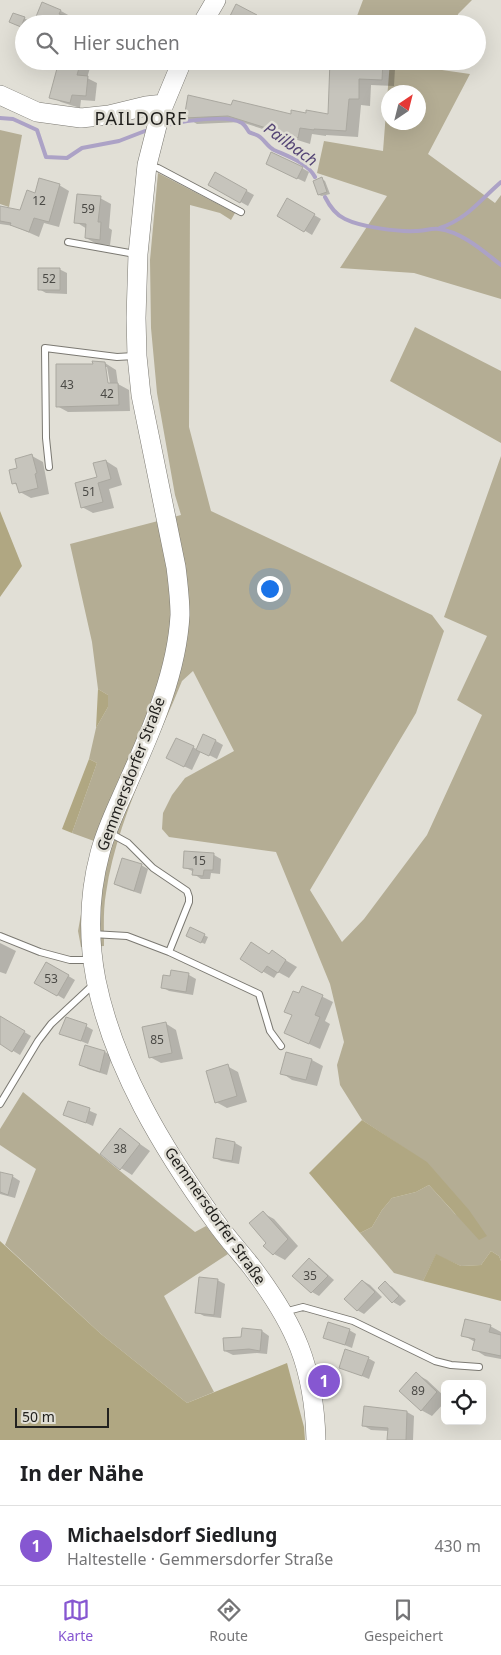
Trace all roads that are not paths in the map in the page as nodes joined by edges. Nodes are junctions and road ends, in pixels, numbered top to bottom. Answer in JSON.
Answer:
{"nodes":[{"id":1,"x":216,"y":0,"type":"edge"},
{"id":2,"x":207,"y":15,"type":"edge"},
{"id":3,"x":178,"y":70,"type":"edge"},
{"id":4,"x":0,"y":96,"type":"edge"},
{"id":5,"x":164,"y":104,"type":"junction"},
{"id":6,"x":147,"y":164,"type":"junction"},
{"id":7,"x":241,"y":212,"type":"dead end"},
{"id":8,"x":68,"y":242,"type":"dead end"},
{"id":9,"x":138,"y":254,"type":"junction"},
{"id":10,"x":137,"y":356,"type":"junction"},
{"id":11,"x":49,"y":467,"type":"dead end"},
{"id":12,"x":107,"y":831,"type":"junction"},
{"id":13,"x":91,"y":934,"type":"junction"},
{"id":14,"x":0,"y":936,"type":"edge"},
{"id":15,"x":169,"y":952,"type":"junction"},
{"id":16,"x":92,"y":960,"type":"junction"},
{"id":17,"x":96,"y":981,"type":"junction"},
{"id":18,"x":282,"y":1046,"type":"dead end"},
{"id":19,"x":0,"y":1104,"type":"edge"},
{"id":20,"x":283,"y":1312,"type":"junction"},
{"id":21,"x":479,"y":1367,"type":"dead end"},
{"id":22,"x":316,"y":1440,"type":"edge"}],
"edges":[{"from":1,"to":2,"type":"main road"},
{"from":3,"to":5,"type":"main road","name":"Gemmersdorfer Straße"},
{"from":4,"to":5,"type":"main road"},
{"from":5,"to":6,"type":"main road","name":"Gemmersdorfer Straße"},
{"from":6,"to":7,"type":"lane"},
{"from":6,"to":9,"type":"main road","name":"Gemmersdorfer Straße"},
{"from":8,"to":9,"type":"lane"},
{"from":9,"to":10,"type":"main road","name":"Gemmersdorfer Straße"},
{"from":10,"to":11,"type":"lane"},
{"from":10,"to":12,"type":"main road","name":"Gemmersdorfer Straße"},
{"from":12,"to":13,"type":"main road","name":"Gemmersdorfer Straße"},
{"from":12,"to":15,"type":"lane"},
{"from":13,"to":15,"type":"lane"},
{"from":13,"to":16,"type":"main road","name":"Gemmersdorfer Straße"},
{"from":14,"to":16,"type":"lane"},
{"from":15,"to":18,"type":"lane"},
{"from":16,"to":17,"type":"main road","name":"Gemmersdorfer Straße"},
{"from":17,"to":19,"type":"lane"},
{"from":17,"to":20,"type":"main road","name":"Gemmersdorfer Straße"},
{"from":20,"to":21,"type":"lane"},
{"from":20,"to":22,"type":"main road","name":"Gemmersdorfer Straße"}]}
